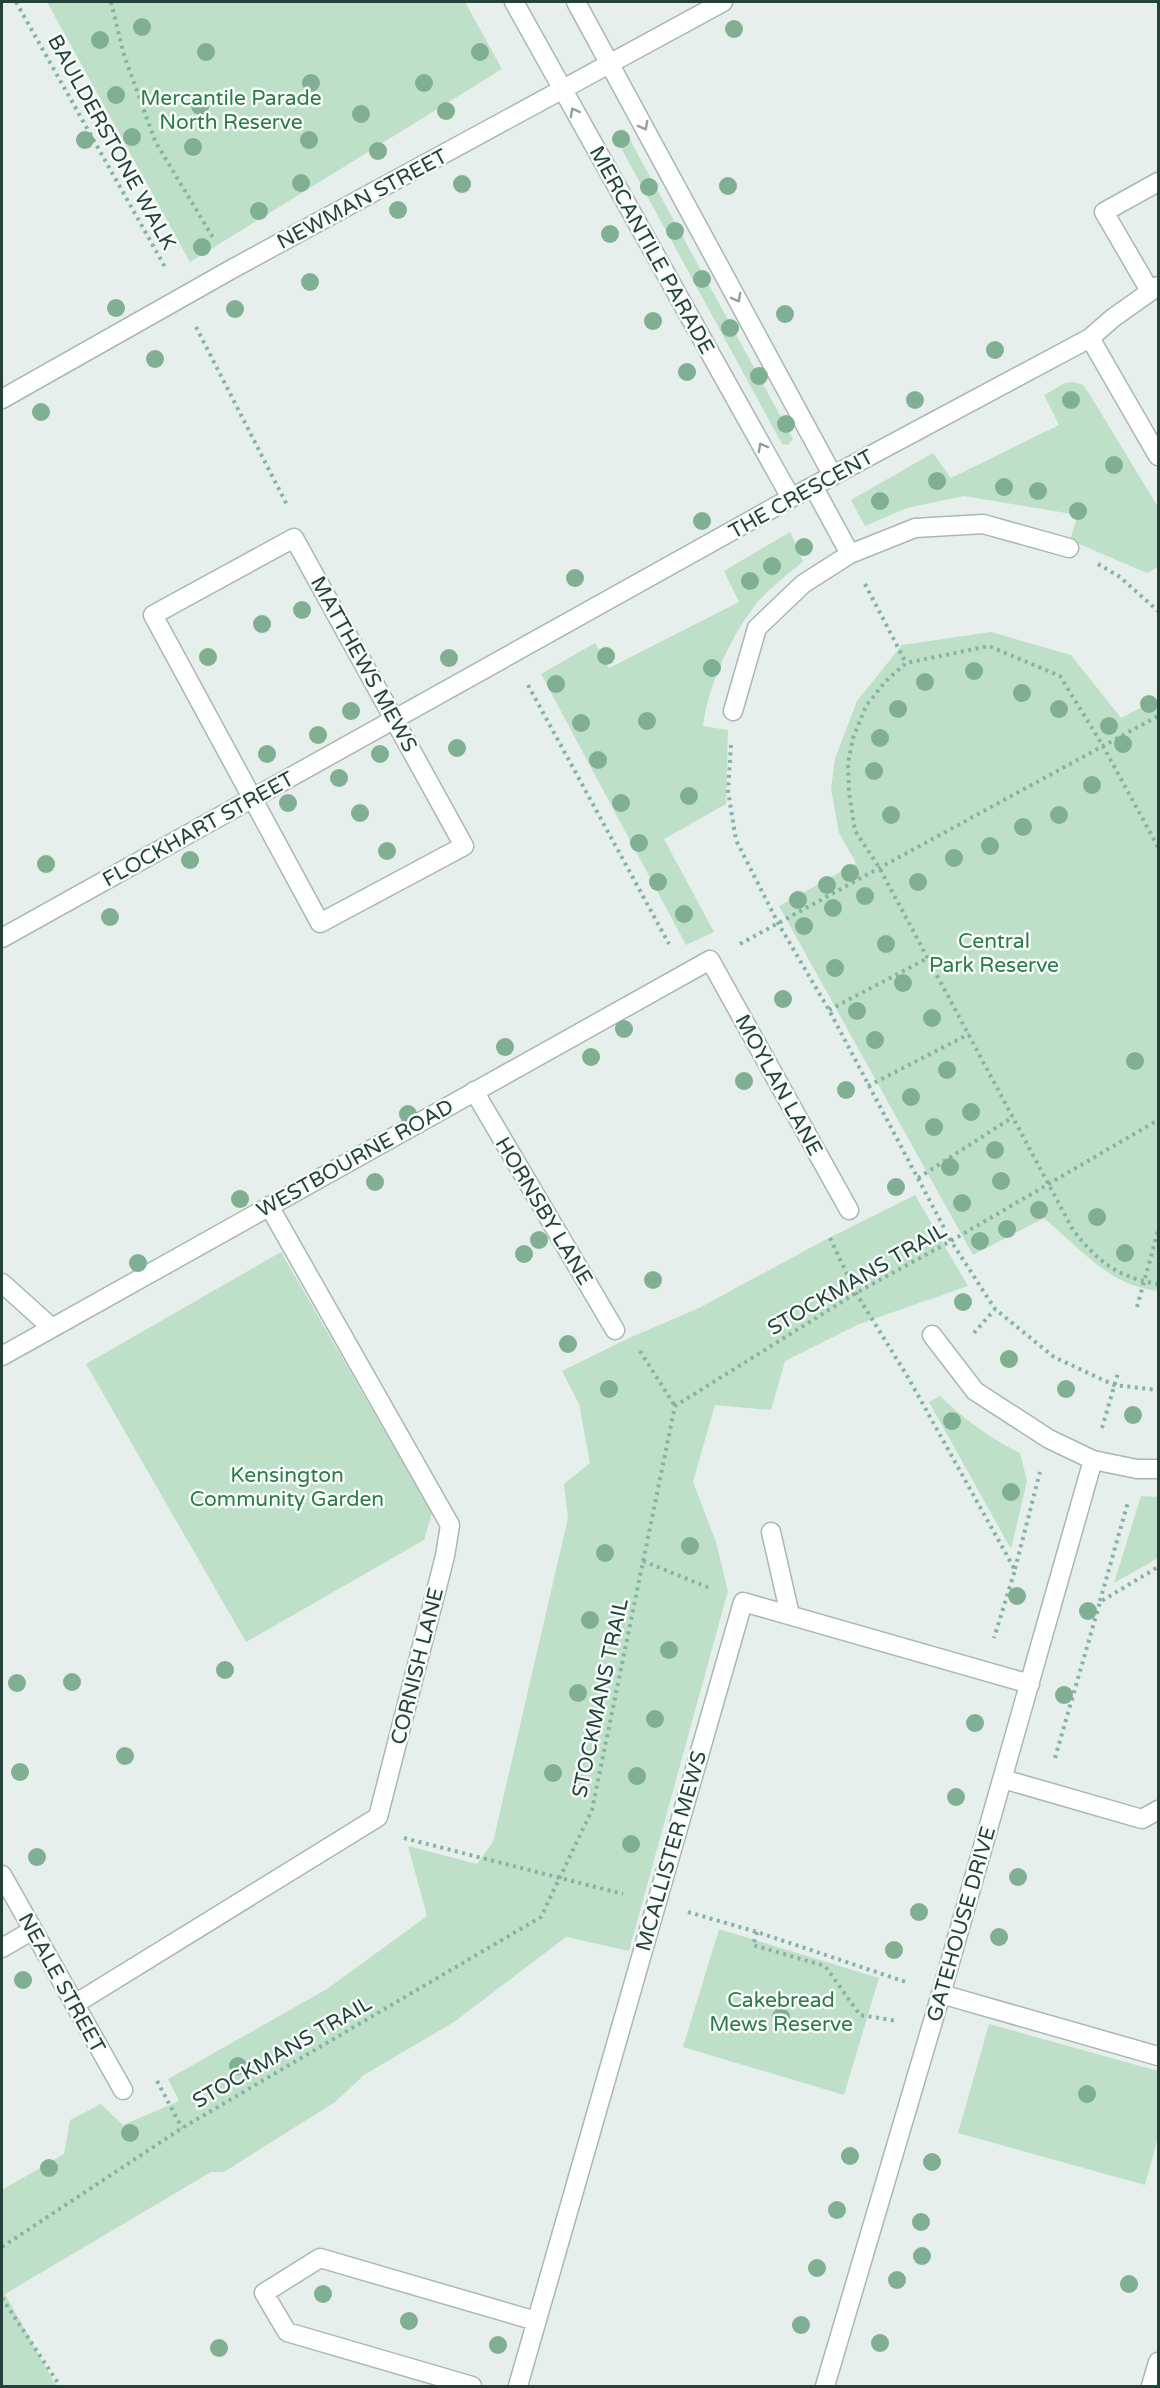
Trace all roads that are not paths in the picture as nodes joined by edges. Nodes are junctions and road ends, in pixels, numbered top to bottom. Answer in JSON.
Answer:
{"nodes":[{"id":1,"x":514,"y":2,"type":"edge"},
{"id":2,"x":576,"y":2,"type":"edge"},
{"id":3,"x":723,"y":2,"type":"edge"},
{"id":4,"x":610,"y":64,"type":"junction"},
{"id":5,"x":562,"y":91,"type":"junction"},
{"id":6,"x":1158,"y":182,"type":"edge"},
{"id":7,"x":1154,"y":289,"type":"edge"},
{"id":8,"x":1090,"y":338,"type":"junction"},
{"id":9,"x":2,"y":399,"type":"edge"},
{"id":10,"x":1158,"y":456,"type":"edge"},
{"id":11,"x":833,"y":476,"type":"junction"},
{"id":12,"x":813,"y":486,"type":"junction"},
{"id":13,"x":791,"y":498,"type":"junction"},
{"id":14,"x":1069,"y":548,"type":"road end"},
{"id":15,"x":850,"y":554,"type":"junction"},
{"id":16,"x":733,"y":711,"type":"road end"},
{"id":17,"x":394,"y":718,"type":"junction"},
{"id":18,"x":252,"y":799,"type":"junction"},
{"id":19,"x":2,"y":938,"type":"edge"},
{"id":20,"x":710,"y":960,"type":"joint"},
{"id":21,"x":474,"y":1091,"type":"junction"},
{"id":22,"x":269,"y":1206,"type":"junction"},
{"id":23,"x":849,"y":1210,"type":"road end"},
{"id":24,"x":2,"y":1282,"type":"edge"},
{"id":25,"x":52,"y":1328,"type":"junction"},
{"id":26,"x":615,"y":1330,"type":"road end"},
{"id":27,"x":932,"y":1335,"type":"dead end"},
{"id":28,"x":2,"y":1356,"type":"edge"},
{"id":29,"x":1093,"y":1460,"type":"junction"},
{"id":30,"x":1158,"y":1469,"type":"edge"},
{"id":31,"x":771,"y":1532,"type":"dead end"},
{"id":32,"x":790,"y":1616,"type":"junction"},
{"id":33,"x":1030,"y":1684,"type":"junction"},
{"id":34,"x":1004,"y":1779,"type":"junction"},
{"id":35,"x":1158,"y":1810,"type":"edge"},
{"id":36,"x":2,"y":1875,"type":"edge"},
{"id":37,"x":33,"y":1930,"type":"junction"},
{"id":38,"x":2,"y":1948,"type":"edge"},
{"id":39,"x":941,"y":1994,"type":"junction"},
{"id":40,"x":75,"y":2004,"type":"junction"},
{"id":41,"x":1158,"y":2056,"type":"edge"},
{"id":42,"x":123,"y":2091,"type":"dead end"},
{"id":43,"x":536,"y":2321,"type":"junction"},
{"id":44,"x":1158,"y":2362,"type":"edge"},
{"id":45,"x":472,"y":2386,"type":"edge"},
{"id":46,"x":518,"y":2386,"type":"edge"},
{"id":47,"x":825,"y":2386,"type":"edge"},
{"id":48,"x":1151,"y":2386,"type":"edge"}],
"edges":[{"from":1,"to":5,"type":"street","name":"MERCANTILE PARADE"},
{"from":2,"to":4,"type":"street"},
{"from":3,"to":4,"type":"street","name":"NEWMAN STREET"},
{"from":4,"to":5,"type":"street","name":"NEWMAN STREET"},
{"from":4,"to":11,"type":"street","one_way":true},
{"from":5,"to":9,"type":"street","name":"NEWMAN STREET"},
{"from":13,"to":5,"type":"street","name":"MERCANTILE PARADE","one_way":true},
{"from":6,"to":7,"type":"street"},
{"from":7,"to":8,"type":"street","name":"THE CRESCENT"},
{"from":8,"to":10,"type":"street"},
{"from":8,"to":11,"type":"street","name":"THE CRESCENT"},
{"from":11,"to":12,"type":"street","name":"THE CRESCENT"},
{"from":12,"to":13,"type":"street","name":"THE CRESCENT"},
{"from":12,"to":15,"type":"street"},
{"from":13,"to":17,"type":"street","name":"THE CRESCENT"},
{"from":14,"to":15,"type":"street"},
{"from":15,"to":16,"type":"street"},
{"from":17,"to":18,"type":"street","name":"FLOCKHART STREET"},
{"from":17,"to":18,"type":"street","name":"MATTHEWS MEWS"},
{"from":17,"to":18,"type":"street","name":"MATTHEWS MEWS"},
{"from":18,"to":19,"type":"street","name":"FLOCKHART STREET"},
{"from":20,"to":21,"type":"street","name":"WESTBOURNE ROAD"},
{"from":20,"to":23,"type":"street","name":"MOYLAN LANE"},
{"from":21,"to":22,"type":"street","name":"WESTBOURNE ROAD"},
{"from":21,"to":26,"type":"street","name":"HORNSBY LANE"},
{"from":22,"to":25,"type":"street","name":"WESTBOURNE ROAD"},
{"from":22,"to":40,"type":"street","name":"CORNISH LANE"},
{"from":24,"to":25,"type":"street"},
{"from":25,"to":28,"type":"street","name":"WESTBOURNE ROAD"},
{"from":27,"to":29,"type":"street"},
{"from":29,"to":30,"type":"street"},
{"from":29,"to":33,"type":"street","name":"GATEHOUSE DRIVE"},
{"from":31,"to":32,"type":"street"},
{"from":32,"to":33,"type":"street"},
{"from":32,"to":43,"type":"street","name":"MCALLISTER MEWS"},
{"from":33,"to":34,"type":"street","name":"GATEHOUSE DRIVE"},
{"from":34,"to":35,"type":"street"},
{"from":34,"to":39,"type":"street","name":"GATEHOUSE DRIVE"},
{"from":36,"to":37,"type":"street","name":"NEALE STREET"},
{"from":37,"to":38,"type":"street"},
{"from":37,"to":40,"type":"street","name":"NEALE STREET"},
{"from":39,"to":41,"type":"street"},
{"from":39,"to":47,"type":"street","name":"GATEHOUSE DRIVE"},
{"from":40,"to":42,"type":"street","name":"NEALE STREET"},
{"from":43,"to":45,"type":"street"},
{"from":43,"to":46,"type":"street","name":"MCALLISTER MEWS"},
{"from":44,"to":48,"type":"street"}]}
